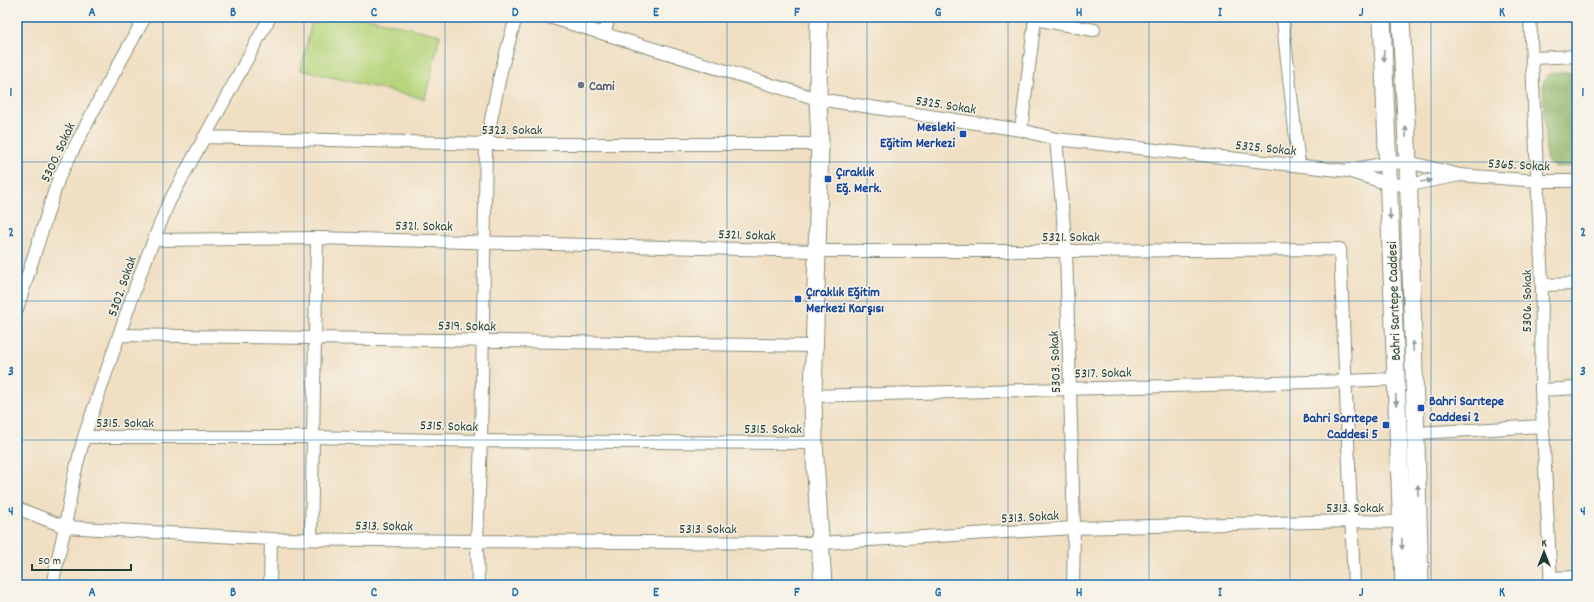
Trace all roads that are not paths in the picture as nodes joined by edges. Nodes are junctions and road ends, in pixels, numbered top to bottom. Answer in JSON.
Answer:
{"nodes":[{"id":1,"x":145,"y":17,"type":"edge"},
{"id":2,"x":270,"y":17,"type":"edge"},
{"id":3,"x":516,"y":17,"type":"edge"},
{"id":4,"x":549,"y":17,"type":"edge"},
{"id":5,"x":609,"y":17,"type":"edge"},
{"id":6,"x":819,"y":17,"type":"edge"},
{"id":7,"x":1284,"y":17,"type":"edge"},
{"id":8,"x":1382,"y":17,"type":"edge"},
{"id":9,"x":1401,"y":17,"type":"edge"},
{"id":10,"x":1530,"y":17,"type":"edge"},
{"id":11,"x":1094,"y":30,"type":"dead end"},
{"id":12,"x":604,"y":34,"type":"junction"},
{"id":13,"x":1577,"y":56,"type":"edge"},
{"id":14,"x":1533,"y":58,"type":"junction"},
{"id":15,"x":818,"y":99,"type":"junction"},
{"id":16,"x":1021,"y":130,"type":"junction"},
{"id":17,"x":204,"y":137,"type":"junction"},
{"id":18,"x":1056,"y":139,"type":"junction"},
{"id":19,"x":486,"y":144,"type":"junction"},
{"id":20,"x":820,"y":144,"type":"junction"},
{"id":21,"x":1408,"y":162,"type":"junction"},
{"id":22,"x":1388,"y":163,"type":"junction"},
{"id":23,"x":1299,"y":165,"type":"junction"},
{"id":24,"x":1348,"y":171,"type":"junction"},
{"id":25,"x":1460,"y":175,"type":"junction"},
{"id":26,"x":1538,"y":181,"type":"junction"},
{"id":27,"x":1577,"y":181,"type":"edge"},
{"id":28,"x":1389,"y":184,"type":"junction"},
{"id":29,"x":1408,"y":184,"type":"junction"},
{"id":30,"x":317,"y":238,"type":"junction"},
{"id":31,"x":154,"y":240,"type":"junction"},
{"id":32,"x":485,"y":242,"type":"junction"},
{"id":33,"x":817,"y":251,"type":"junction"},
{"id":34,"x":1066,"y":251,"type":"junction"},
{"id":35,"x":1577,"y":284,"type":"edge"},
{"id":36,"x":1542,"y":285,"type":"junction"},
{"id":37,"x":17,"y":309,"type":"edge"},
{"id":38,"x":120,"y":335,"type":"junction"},
{"id":39,"x":314,"y":338,"type":"junction"},
{"id":40,"x":483,"y":341,"type":"junction"},
{"id":41,"x":814,"y":346,"type":"junction"},
{"id":42,"x":1395,"y":378,"type":"junction"},
{"id":43,"x":1346,"y":381,"type":"junction"},
{"id":44,"x":1070,"y":388,"type":"junction"},
{"id":45,"x":1577,"y":388,"type":"edge"},
{"id":46,"x":1540,"y":390,"type":"junction"},
{"id":47,"x":812,"y":396,"type":"junction"},
{"id":48,"x":1543,"y":426,"type":"junction"},
{"id":49,"x":1416,"y":433,"type":"junction"},
{"id":50,"x":84,"y":437,"type":"junction"},
{"id":51,"x":312,"y":437,"type":"junction"},
{"id":52,"x":482,"y":441,"type":"junction"},
{"id":53,"x":814,"y":443,"type":"junction"},
{"id":54,"x":17,"y":508,"type":"edge"},
{"id":55,"x":1351,"y":521,"type":"junction"},
{"id":56,"x":1402,"y":522,"type":"junction"},
{"id":57,"x":65,"y":527,"type":"junction"},
{"id":58,"x":1074,"y":528,"type":"junction"},
{"id":59,"x":271,"y":539,"type":"junction"},
{"id":60,"x":311,"y":539,"type":"junction"},
{"id":61,"x":477,"y":541,"type":"junction"},
{"id":62,"x":820,"y":543,"type":"junction"},
{"id":63,"x":1577,"y":577,"type":"edge"},
{"id":64,"x":1551,"y":582,"type":"edge"},
{"id":65,"x":52,"y":585,"type":"edge"},
{"id":66,"x":270,"y":585,"type":"edge"},
{"id":67,"x":478,"y":585,"type":"edge"},
{"id":68,"x":823,"y":585,"type":"edge"},
{"id":69,"x":1073,"y":585,"type":"edge"},
{"id":70,"x":1354,"y":585,"type":"edge"},
{"id":71,"x":1404,"y":585,"type":"edge"},
{"id":72,"x":1420,"y":585,"type":"edge"}],
"edges":[{"from":1,"to":37,"type":"street","name":"5300. Sokak"},
{"from":2,"to":17,"type":"street","name":"5302. Sokak"},
{"from":3,"to":19,"type":"street"},
{"from":4,"to":12,"type":"street","name":"5325. Sokak"},
{"from":5,"to":12,"type":"street"},
{"from":6,"to":15,"type":"main road"},
{"from":7,"to":23,"type":"street"},
{"from":8,"to":22,"type":"main road","name":"Bahri Sarıtepe Caddesi","one_way":true},
{"from":21,"to":9,"type":"main road","name":"Bahri Sarıtepe Caddesi","one_way":true},
{"from":10,"to":14,"type":"street","name":"5306. Sokak"},
{"from":11,"to":16,"type":"street"},
{"from":12,"to":15,"type":"street","name":"5325. Sokak"},
{"from":13,"to":14,"type":"street"},
{"from":14,"to":26,"type":"street","name":"5306. Sokak"},
{"from":15,"to":16,"type":"street","name":"5325. Sokak"},
{"from":15,"to":20,"type":"main road"},
{"from":16,"to":18,"type":"street","name":"5325. Sokak"},
{"from":17,"to":19,"type":"street","name":"5323. Sokak"},
{"from":17,"to":31,"type":"street","name":"5302. Sokak"},
{"from":18,"to":23,"type":"street","name":"5325. Sokak"},
{"from":18,"to":34,"type":"street","name":"5303. Sokak"},
{"from":19,"to":20,"type":"street","name":"5323. Sokak"},
{"from":19,"to":32,"type":"street"},
{"from":20,"to":33,"type":"main road"},
{"from":21,"to":22,"type":"street"},
{"from":21,"to":25,"type":"street"},
{"from":21,"to":29,"type":"main road","name":"Bahri Sarıtepe Caddesi"},
{"from":22,"to":24,"type":"street"},
{"from":22,"to":28,"type":"main road","name":"Bahri Sarıtepe Caddesi"},
{"from":23,"to":24,"type":"street","name":"5325. Sokak"},
{"from":24,"to":28,"type":"street"},
{"from":25,"to":26,"type":"street","name":"5365. Sokak"},
{"from":29,"to":25,"type":"street","one_way":true},
{"from":26,"to":27,"type":"street","name":"5365. Sokak"},
{"from":26,"to":36,"type":"street","name":"5306. Sokak"},
{"from":28,"to":29,"type":"street"},
{"from":28,"to":42,"type":"main road","name":"Bahri Sarıtepe Caddesi","one_way":true},
{"from":49,"to":29,"type":"main road","name":"Bahri Sarıtepe Caddesi","one_way":true},
{"from":30,"to":31,"type":"street","name":"5321. Sokak"},
{"from":30,"to":32,"type":"street","name":"5321. Sokak"},
{"from":30,"to":39,"type":"street"},
{"from":31,"to":38,"type":"street","name":"5302. Sokak"},
{"from":32,"to":33,"type":"street","name":"5321. Sokak"},
{"from":32,"to":40,"type":"street"},
{"from":33,"to":34,"type":"street","name":"5321. Sokak"},
{"from":33,"to":41,"type":"main road"},
{"from":34,"to":43,"type":"street","name":"5321. Sokak"},
{"from":34,"to":44,"type":"street","name":"5303. Sokak"},
{"from":35,"to":36,"type":"street"},
{"from":36,"to":46,"type":"street","name":"5306. Sokak"},
{"from":38,"to":39,"type":"street","name":"5319. Sokak"},
{"from":38,"to":50,"type":"street","name":"5302. Sokak"},
{"from":39,"to":40,"type":"street","name":"5319. Sokak"},
{"from":39,"to":51,"type":"street"},
{"from":40,"to":41,"type":"street","name":"5319. Sokak"},
{"from":40,"to":52,"type":"street"},
{"from":41,"to":47,"type":"main road"},
{"from":42,"to":43,"type":"street","name":"5317. Sokak"},
{"from":42,"to":56,"type":"main road","name":"Bahri Sarıtepe Caddesi","one_way":true},
{"from":43,"to":44,"type":"street","name":"5317. Sokak"},
{"from":43,"to":55,"type":"street"},
{"from":44,"to":47,"type":"street","name":"5317. Sokak"},
{"from":44,"to":58,"type":"street","name":"5303. Sokak"},
{"from":45,"to":46,"type":"street"},
{"from":46,"to":48,"type":"street","name":"5306. Sokak"},
{"from":47,"to":53,"type":"main road"},
{"from":48,"to":49,"type":"street"},
{"from":48,"to":64,"type":"street","name":"5306. Sokak"},
{"from":72,"to":49,"type":"main road","name":"Bahri Sarıtepe Caddesi","one_way":true},
{"from":50,"to":51,"type":"street","name":"5315. Sokak"},
{"from":50,"to":57,"type":"street","name":"5302. Sokak"},
{"from":51,"to":52,"type":"street","name":"5315. Sokak"},
{"from":51,"to":60,"type":"street"},
{"from":52,"to":53,"type":"street","name":"5315. Sokak"},
{"from":52,"to":61,"type":"street"},
{"from":53,"to":62,"type":"main road"},
{"from":54,"to":57,"type":"street","name":"5313. Sokak"},
{"from":55,"to":56,"type":"street","name":"5313. Sokak"},
{"from":55,"to":58,"type":"street","name":"5313. Sokak"},
{"from":55,"to":70,"type":"street"},
{"from":56,"to":71,"type":"main road","name":"Bahri Sarıtepe Caddesi","one_way":true},
{"from":57,"to":59,"type":"street","name":"5313. Sokak"},
{"from":57,"to":65,"type":"street","name":"5302. Sokak"},
{"from":58,"to":62,"type":"street","name":"5313. Sokak"},
{"from":58,"to":69,"type":"street","name":"5303. Sokak"},
{"from":59,"to":60,"type":"street","name":"5313. Sokak"},
{"from":59,"to":66,"type":"street"},
{"from":60,"to":61,"type":"street","name":"5313. Sokak"},
{"from":61,"to":62,"type":"street","name":"5313. Sokak"},
{"from":61,"to":67,"type":"street"},
{"from":62,"to":68,"type":"main road"},
{"from":63,"to":64,"type":"street"}]}
